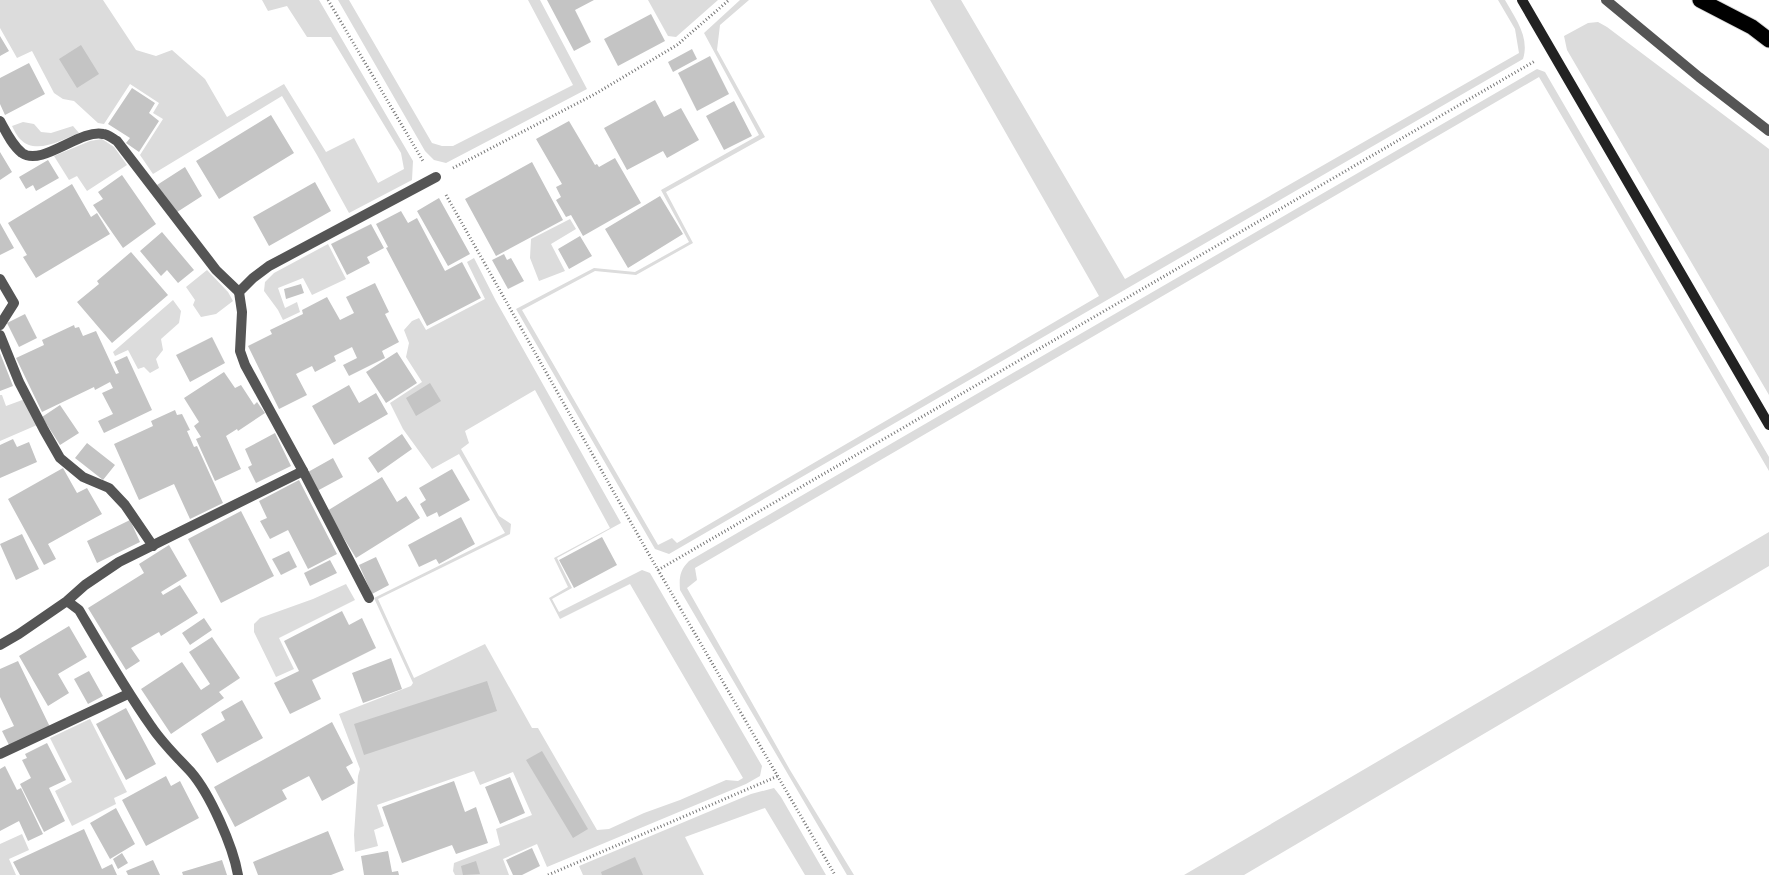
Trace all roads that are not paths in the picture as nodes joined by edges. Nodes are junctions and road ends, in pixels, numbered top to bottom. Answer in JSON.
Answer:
{"nodes":[{"id":1,"x":1522,"y":0,"type":"edge"},
{"id":2,"x":1606,"y":0,"type":"edge"},
{"id":3,"x":1700,"y":0,"type":"edge"},
{"id":4,"x":1769,"y":40,"type":"edge"},
{"id":5,"x":0,"y":121,"type":"edge"},
{"id":6,"x":1769,"y":131,"type":"edge"},
{"id":7,"x":436,"y":177,"type":"road end"},
{"id":8,"x":0,"y":279,"type":"edge"},
{"id":9,"x":239,"y":292,"type":"junction"},
{"id":10,"x":0,"y":325,"type":"edge"},
{"id":11,"x":0,"y":335,"type":"edge"},
{"id":12,"x":1769,"y":426,"type":"edge"},
{"id":13,"x":302,"y":471,"type":"junction"},
{"id":14,"x":153,"y":546,"type":"junction"},
{"id":15,"x":369,"y":598,"type":"dead end"},
{"id":16,"x":67,"y":601,"type":"junction"},
{"id":17,"x":0,"y":645,"type":"edge"},
{"id":18,"x":128,"y":694,"type":"junction"},
{"id":19,"x":0,"y":754,"type":"edge"},
{"id":20,"x":238,"y":875,"type":"edge"}],
"edges":[{"from":1,"to":12,"type":"street"},
{"from":2,"to":6,"type":"street"},
{"from":3,"to":4,"type":"highway"},
{"from":5,"to":9,"type":"street"},
{"from":7,"to":9,"type":"street"},
{"from":8,"to":10,"type":"street"},
{"from":9,"to":13,"type":"street"},
{"from":11,"to":14,"type":"street"},
{"from":13,"to":14,"type":"street"},
{"from":13,"to":15,"type":"street"},
{"from":14,"to":16,"type":"street"},
{"from":16,"to":17,"type":"street"},
{"from":16,"to":18,"type":"street"},
{"from":18,"to":19,"type":"street"},
{"from":18,"to":20,"type":"street"}]}
